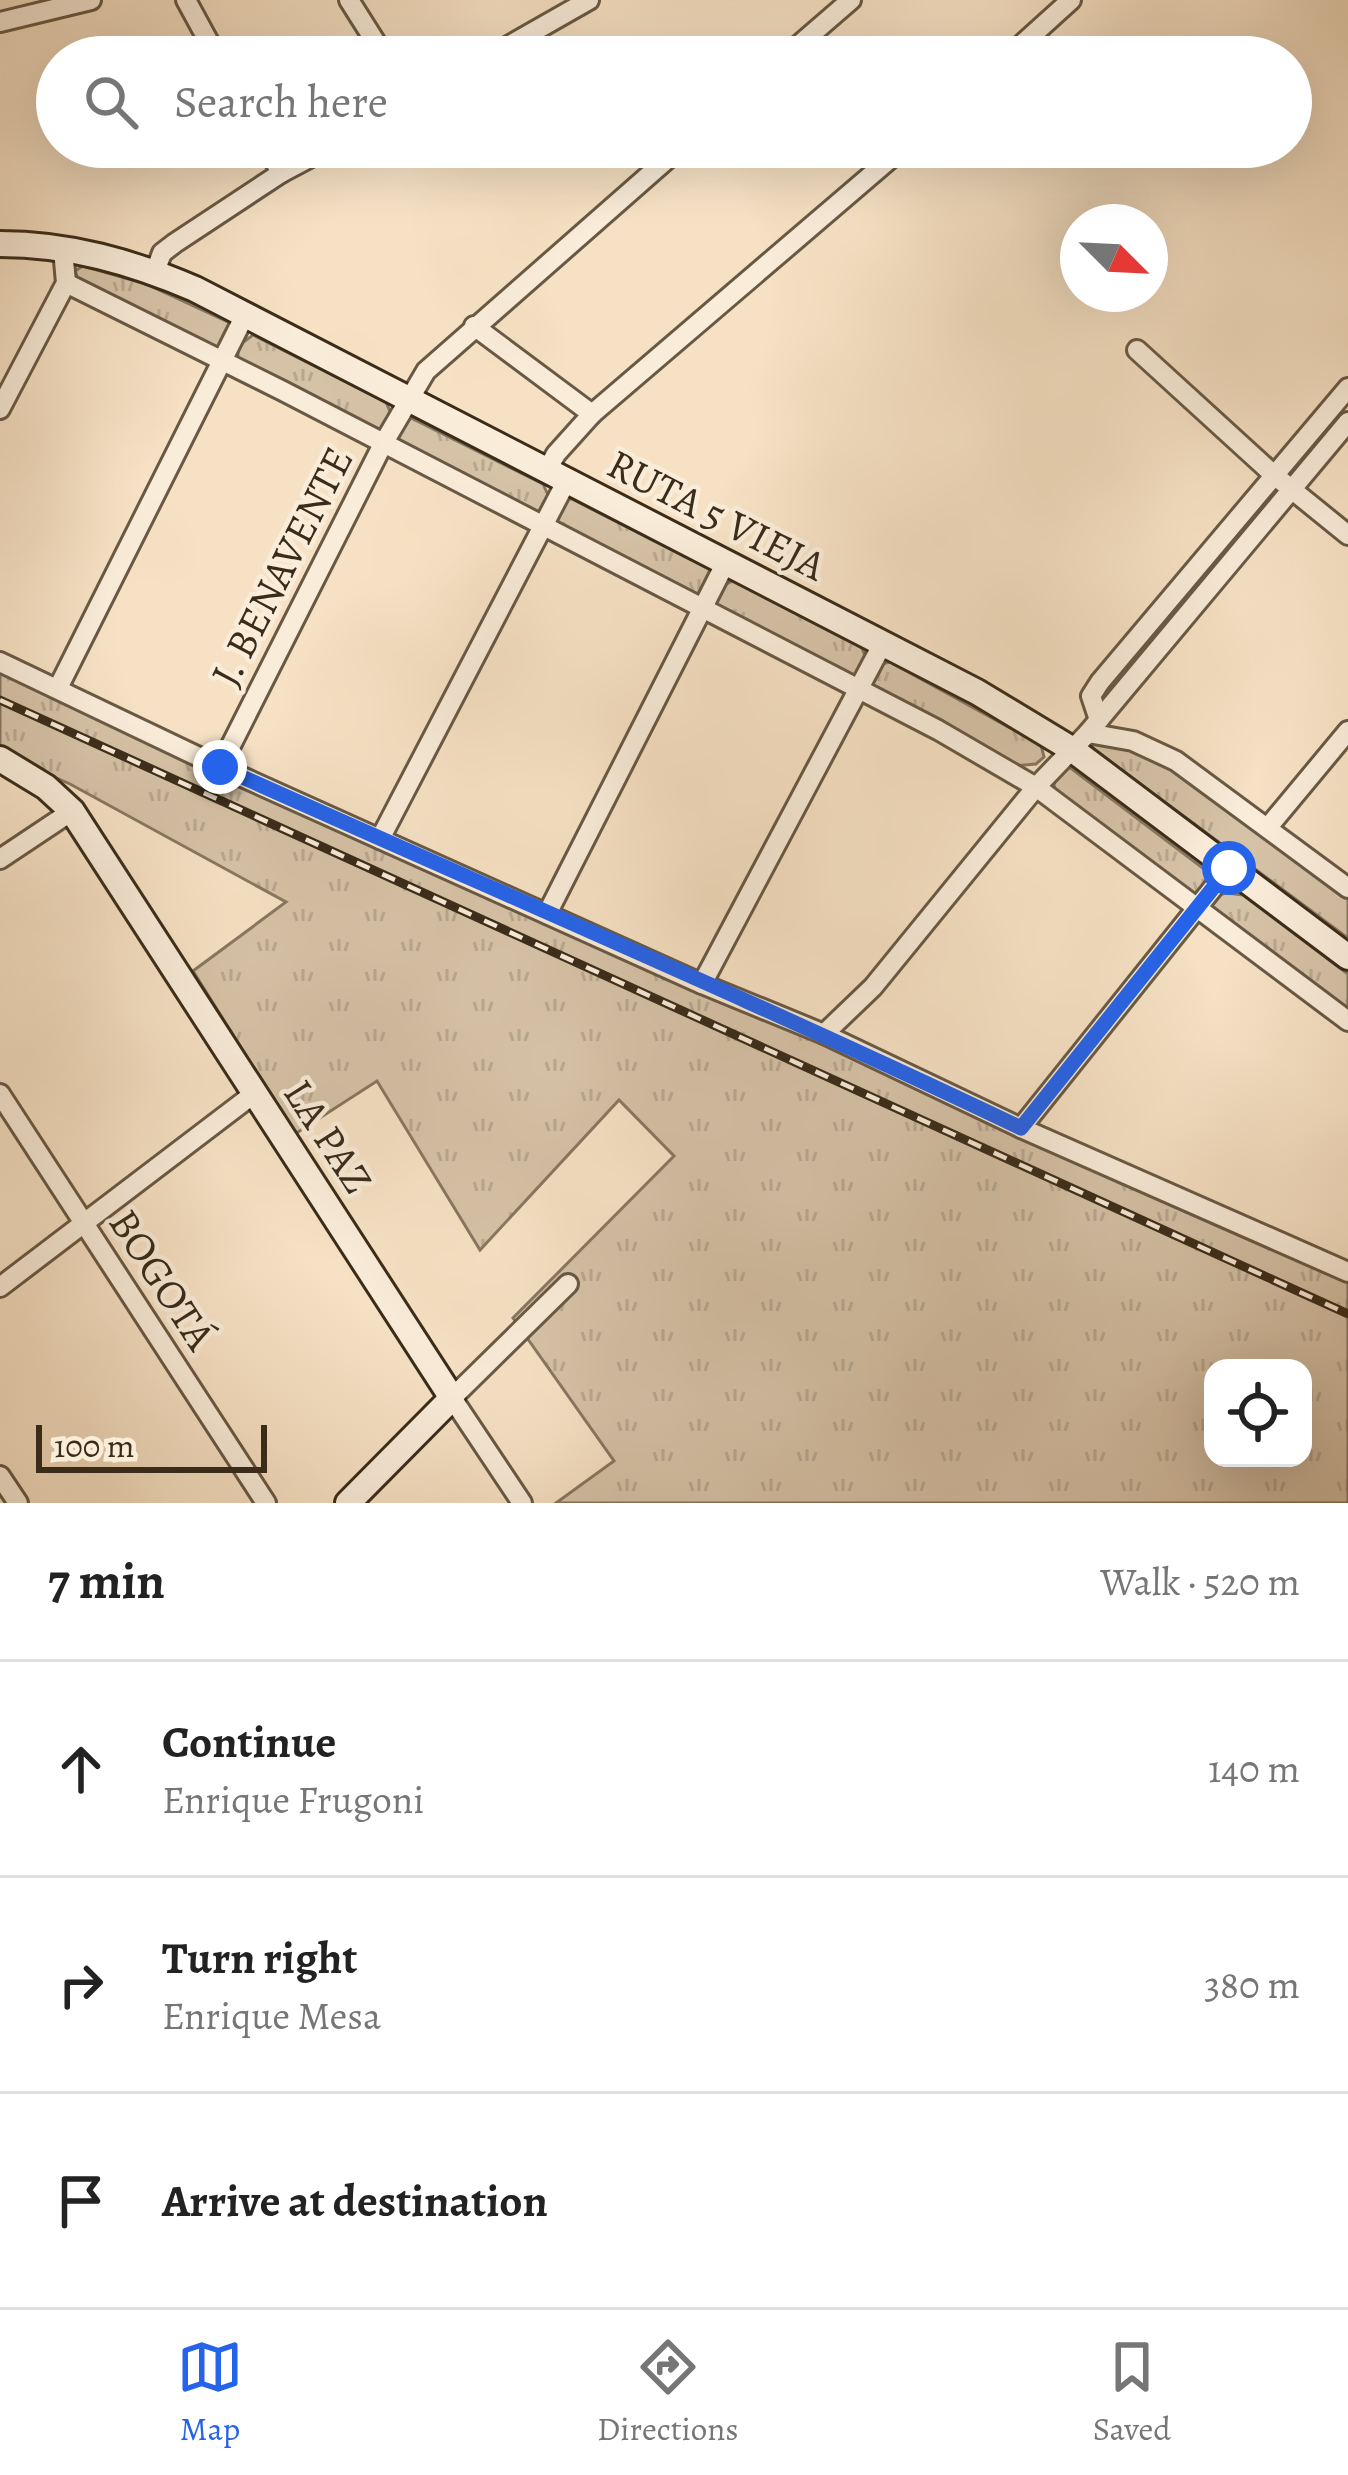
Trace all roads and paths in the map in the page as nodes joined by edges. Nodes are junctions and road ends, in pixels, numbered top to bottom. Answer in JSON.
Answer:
{"nodes":[{"id":1,"x":91,"y":0,"type":"edge"},
{"id":2,"x":186,"y":0,"type":"edge"},
{"id":3,"x":349,"y":0,"type":"edge"},
{"id":4,"x":851,"y":0,"type":"edge"},
{"id":5,"x":1071,"y":0,"type":"edge"},
{"id":6,"x":575,"y":3,"type":"edge"},
{"id":7,"x":0,"y":22,"type":"edge"},
{"id":8,"x":206,"y":36,"type":"edge"},
{"id":9,"x":372,"y":36,"type":"edge"},
{"id":10,"x":522,"y":36,"type":"edge"},
{"id":11,"x":809,"y":36,"type":"edge"},
{"id":12,"x":1031,"y":36,"type":"edge"},
{"id":13,"x":278,"y":168,"type":"edge"},
{"id":14,"x":290,"y":168,"type":"edge"},
{"id":15,"x":657,"y":168,"type":"edge"},
{"id":16,"x":879,"y":168,"type":"edge"},
{"id":17,"x":281,"y":173,"type":"junction"},
{"id":18,"x":0,"y":244,"type":"edge"},
{"id":19,"x":63,"y":249,"type":"junction"},
{"id":20,"x":155,"y":272,"type":"junction"},
{"id":21,"x":66,"y":283,"type":"junction"},
{"id":22,"x":245,"y":315,"type":"junction"},
{"id":23,"x":474,"y":326,"type":"junction"},
{"id":24,"x":1137,"y":350,"type":"dead end"},
{"id":25,"x":223,"y":362,"type":"junction"},
{"id":26,"x":1348,"y":388,"type":"edge"},
{"id":27,"x":409,"y":399,"type":"junction"},
{"id":28,"x":0,"y":409,"type":"edge"},
{"id":29,"x":592,"y":414,"type":"junction"},
{"id":30,"x":1348,"y":422,"type":"edge"},
{"id":31,"x":383,"y":444,"type":"junction"},
{"id":32,"x":557,"y":475,"type":"junction"},
{"id":33,"x":1274,"y":475,"type":"junction"},
{"id":34,"x":1291,"y":488,"type":"junction"},
{"id":35,"x":542,"y":526,"type":"junction"},
{"id":36,"x":1348,"y":535,"type":"edge"},
{"id":37,"x":726,"y":562,"type":"junction"},
{"id":38,"x":701,"y":610,"type":"junction"},
{"id":39,"x":883,"y":644,"type":"junction"},
{"id":40,"x":0,"y":662,"type":"edge"},
{"id":41,"x":58,"y":688,"type":"junction"},
{"id":42,"x":859,"y":688,"type":"junction"},
{"id":43,"x":1348,"y":731,"type":"edge"},
{"id":44,"x":1086,"y":734,"type":"junction"},
{"id":45,"x":0,"y":759,"type":"edge"},
{"id":46,"x":220,"y":767,"type":"junction"},
{"id":47,"x":1036,"y":788,"type":"junction"},
{"id":48,"x":72,"y":812,"type":"junction"},
{"id":49,"x":1269,"y":826,"type":"junction"},
{"id":50,"x":380,"y":839,"type":"junction"},
{"id":51,"x":0,"y":859,"type":"edge"},
{"id":52,"x":1229,"y":868,"type":"junction"},
{"id":53,"x":1348,"y":888,"type":"edge"},
{"id":54,"x":1198,"y":907,"type":"junction"},
{"id":55,"x":547,"y":914,"type":"junction"},
{"id":56,"x":1348,"y":957,"type":"edge"},
{"id":57,"x":702,"y":984,"type":"junction"},
{"id":58,"x":1348,"y":1021,"type":"edge"},
{"id":59,"x":824,"y":1034,"type":"junction"},
{"id":60,"x":255,"y":1093,"type":"junction"},
{"id":61,"x":0,"y":1094,"type":"edge"},
{"id":62,"x":1021,"y":1128,"type":"junction"},
{"id":63,"x":82,"y":1221,"type":"junction"},
{"id":64,"x":1348,"y":1272,"type":"edge"},
{"id":65,"x":568,"y":1284,"type":"dead end"},
{"id":66,"x":0,"y":1287,"type":"edge"},
{"id":67,"x":452,"y":1397,"type":"junction"},
{"id":68,"x":0,"y":1476,"type":"edge"},
{"id":69,"x":18,"y":1503,"type":"edge"},
{"id":70,"x":266,"y":1503,"type":"edge"},
{"id":71,"x":348,"y":1503,"type":"edge"},
{"id":72,"x":522,"y":1503,"type":"edge"}],
"edges":[{"from":1,"to":7,"type":"street"},
{"from":2,"to":8,"type":"street"},
{"from":3,"to":9,"type":"street"},
{"from":4,"to":11,"type":"street"},
{"from":5,"to":12,"type":"street"},
{"from":6,"to":10,"type":"street"},
{"from":13,"to":17,"type":"street"},
{"from":14,"to":17,"type":"street"},
{"from":15,"to":23,"type":"street","name":"J. BENAVENTE"},
{"from":16,"to":29,"type":"street"},
{"from":17,"to":20,"type":"street"},
{"from":18,"to":19,"type":"street","name":"RUTA 5 VIEJA"},
{"from":19,"to":20,"type":"street","name":"RUTA 5 VIEJA"},
{"from":19,"to":21,"type":"street"},
{"from":20,"to":22,"type":"street","name":"RUTA 5 VIEJA"},
{"from":21,"to":25,"type":"street"},
{"from":21,"to":28,"type":"street"},
{"from":22,"to":25,"type":"street"},
{"from":22,"to":27,"type":"street","name":"RUTA 5 VIEJA"},
{"from":23,"to":27,"type":"street","name":"J. BENAVENTE"},
{"from":23,"to":29,"type":"street"},
{"from":24,"to":33,"type":"street"},
{"from":25,"to":31,"type":"street"},
{"from":25,"to":41,"type":"street"},
{"from":26,"to":33,"type":"street"},
{"from":27,"to":31,"type":"street","name":"J. BENAVENTE"},
{"from":27,"to":32,"type":"street","name":"RUTA 5 VIEJA"},
{"from":29,"to":32,"type":"street"},
{"from":30,"to":34,"type":"street"},
{"from":31,"to":35,"type":"street"},
{"from":31,"to":46,"type":"street","name":"J. BENAVENTE"},
{"from":32,"to":35,"type":"street"},
{"from":32,"to":37,"type":"street","name":"RUTA 5 VIEJA"},
{"from":33,"to":34,"type":"street"},
{"from":33,"to":44,"type":"street"},
{"from":34,"to":36,"type":"street"},
{"from":34,"to":44,"type":"street"},
{"from":35,"to":38,"type":"street"},
{"from":35,"to":50,"type":"street"},
{"from":37,"to":38,"type":"street"},
{"from":37,"to":39,"type":"street","name":"RUTA 5 VIEJA"},
{"from":38,"to":42,"type":"street"},
{"from":38,"to":55,"type":"street"},
{"from":39,"to":42,"type":"street"},
{"from":39,"to":44,"type":"street","name":"RUTA 5 VIEJA"},
{"from":40,"to":41,"type":"street"},
{"from":41,"to":46,"type":"street"},
{"from":42,"to":47,"type":"street"},
{"from":42,"to":57,"type":"street"},
{"from":43,"to":49,"type":"street"},
{"from":44,"to":47,"type":"street"},
{"from":44,"to":49,"type":"street"},
{"from":44,"to":52,"type":"street","name":"RUTA 5 VIEJA"},
{"from":45,"to":48,"type":"street","name":"LA PAZ"},
{"from":46,"to":50,"type":"street"},
{"from":47,"to":54,"type":"street"},
{"from":47,"to":59,"type":"street"},
{"from":48,"to":51,"type":"street"},
{"from":48,"to":60,"type":"street","name":"LA PAZ"},
{"from":49,"to":53,"type":"street"},
{"from":50,"to":55,"type":"street"},
{"from":52,"to":54,"type":"street"},
{"from":52,"to":56,"type":"street","name":"RUTA 5 VIEJA"},
{"from":54,"to":58,"type":"street"},
{"from":54,"to":62,"type":"street"},
{"from":55,"to":57,"type":"street"},
{"from":57,"to":59,"type":"street"},
{"from":59,"to":62,"type":"street"},
{"from":60,"to":63,"type":"street"},
{"from":60,"to":67,"type":"street","name":"LA PAZ"},
{"from":61,"to":63,"type":"street","name":"BOGOTÁ"},
{"from":62,"to":64,"type":"street"},
{"from":63,"to":66,"type":"street"},
{"from":63,"to":70,"type":"street","name":"BOGOTÁ"},
{"from":65,"to":67,"type":"street"},
{"from":67,"to":71,"type":"street"},
{"from":67,"to":72,"type":"street","name":"LA PAZ"},
{"from":68,"to":69,"type":"street"}]}
